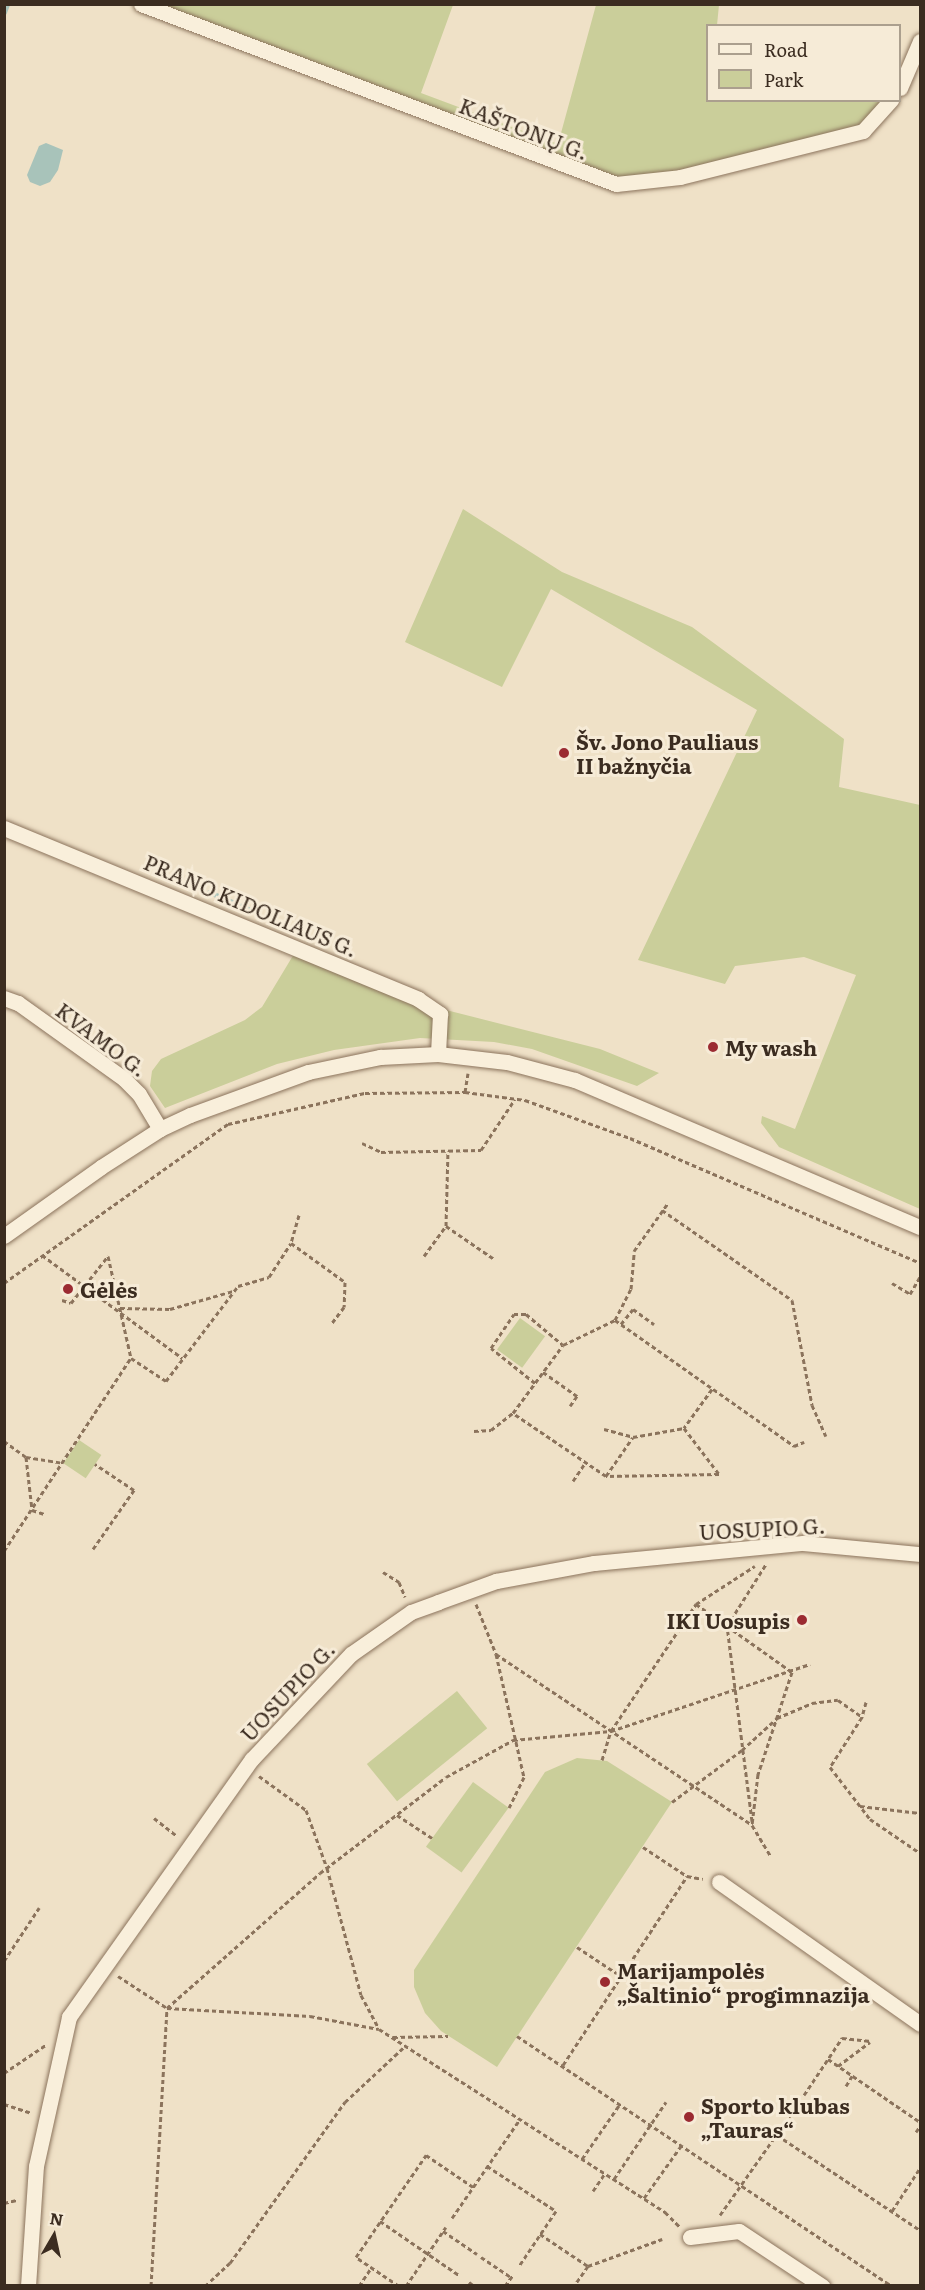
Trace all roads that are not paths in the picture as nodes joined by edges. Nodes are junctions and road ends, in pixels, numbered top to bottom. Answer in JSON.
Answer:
{"nodes":[{"id":1,"x":141,"y":4,"type":"edge"},
{"id":2,"x":921,"y":42,"type":"edge"},
{"id":3,"x":901,"y":86,"type":"edge"},
{"id":4,"x":889,"y":102,"type":"edge"},
{"id":5,"x":4,"y":828,"type":"edge"},
{"id":6,"x":4,"y":998,"type":"edge"},
{"id":7,"x":438,"y":1054,"type":"junction"},
{"id":8,"x":160,"y":1129,"type":"junction"},
{"id":9,"x":921,"y":1227,"type":"edge"},
{"id":10,"x":4,"y":1236,"type":"edge"},
{"id":11,"x":921,"y":1554,"type":"edge"},
{"id":12,"x":719,"y":1882,"type":"road end"},
{"id":13,"x":921,"y":2024,"type":"edge"},
{"id":14,"x":690,"y":2237,"type":"road end"},
{"id":15,"x":28,"y":2286,"type":"edge"},
{"id":16,"x":822,"y":2286,"type":"edge"}],
"edges":[{"from":1,"to":4,"type":"street","name":"KAŠTONŲ G."},
{"from":2,"to":3,"type":"street"},
{"from":5,"to":7,"type":"street","name":"PRANO KIDOLIAUS G."},
{"from":6,"to":8,"type":"street","name":"KVAMO G."},
{"from":7,"to":8,"type":"street"},
{"from":7,"to":9,"type":"street"},
{"from":8,"to":10,"type":"street"},
{"from":11,"to":15,"type":"street","name":"UOSUPIO G."},
{"from":12,"to":13,"type":"street"},
{"from":14,"to":16,"type":"street"}]}
